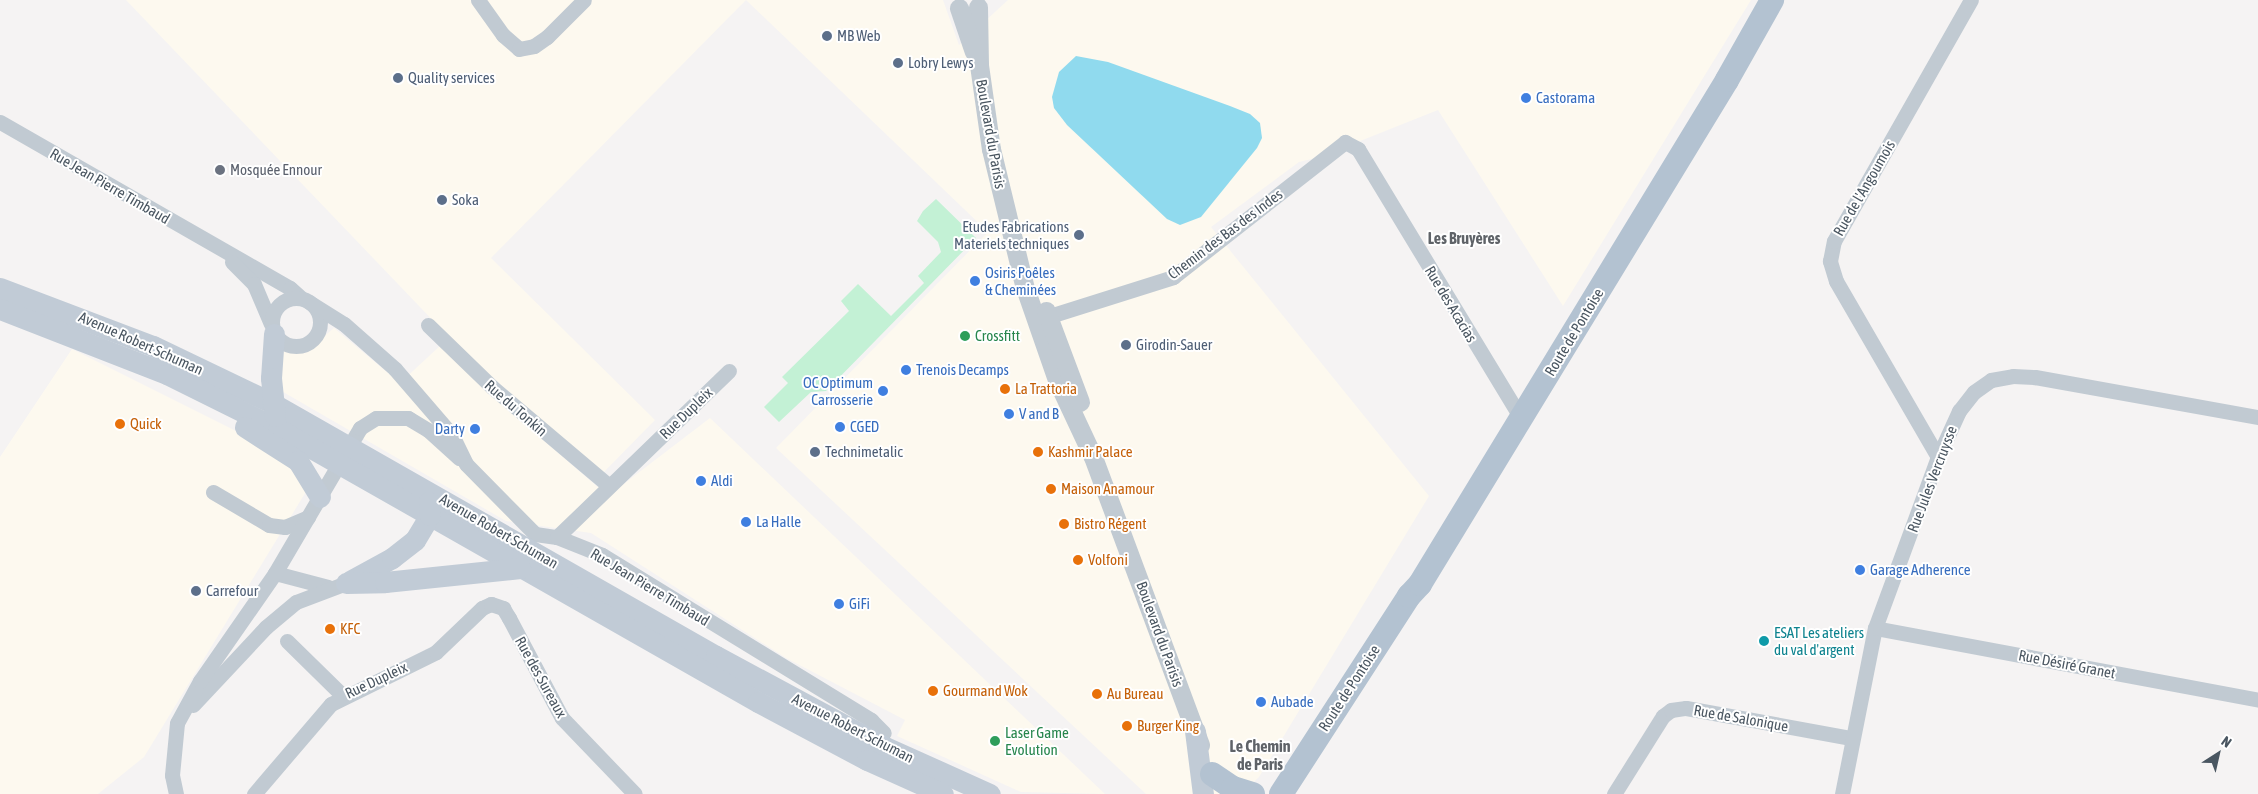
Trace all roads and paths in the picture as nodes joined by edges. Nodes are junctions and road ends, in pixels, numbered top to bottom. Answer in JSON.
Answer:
{"nodes":[{"id":1,"x":478,"y":0,"type":"edge"},
{"id":2,"x":584,"y":0,"type":"edge"},
{"id":3,"x":1772,"y":0,"type":"edge"},
{"id":4,"x":1781,"y":0,"type":"edge"},
{"id":5,"x":1971,"y":0,"type":"edge"},
{"id":6,"x":967,"y":4,"type":"edge"},
{"id":7,"x":1727,"y":80,"type":"junction"},
{"id":8,"x":0,"y":122,"type":"edge"},
{"id":9,"x":1345,"y":142,"type":"joint"},
{"id":10,"x":220,"y":251,"type":"junction"},
{"id":11,"x":0,"y":288,"type":"edge"},
{"id":12,"x":305,"y":300,"type":"junction"},
{"id":13,"x":0,"y":309,"type":"edge"},
{"id":14,"x":1042,"y":320,"type":"junction"},
{"id":15,"x":428,"y":325,"type":"dead end"},
{"id":16,"x":273,"y":330,"type":"junction"},
{"id":17,"x":129,"y":358,"type":"junction"},
{"id":18,"x":729,"y":371,"type":"dead end"},
{"id":19,"x":272,"y":404,"type":"junction"},
{"id":20,"x":2258,"y":417,"type":"edge"},
{"id":21,"x":1522,"y":420,"type":"junction"},
{"id":22,"x":278,"y":429,"type":"junction"},
{"id":23,"x":344,"y":454,"type":"junction"},
{"id":24,"x":1938,"y":457,"type":"junction"},
{"id":25,"x":466,"y":464,"type":"junction"},
{"id":26,"x":609,"y":486,"type":"junction"},
{"id":27,"x":428,"y":490,"type":"junction"},
{"id":28,"x":213,"y":492,"type":"dead end"},
{"id":29,"x":320,"y":497,"type":"junction"},
{"id":30,"x":430,"y":516,"type":"junction"},
{"id":31,"x":308,"y":517,"type":"junction"},
{"id":32,"x":535,"y":534,"type":"junction"},
{"id":33,"x":557,"y":537,"type":"junction"},
{"id":34,"x":520,"y":568,"type":"junction"},
{"id":35,"x":275,"y":572,"type":"junction"},
{"id":36,"x":337,"y":585,"type":"junction"},
{"id":37,"x":490,"y":604,"type":"joint"},
{"id":38,"x":1876,"y":628,"type":"junction"},
{"id":39,"x":287,"y":641,"type":"dead end"},
{"id":40,"x":716,"y":656,"type":"junction"},
{"id":41,"x":342,"y":696,"type":"junction"},
{"id":42,"x":2258,"y":700,"type":"edge"},
{"id":43,"x":177,"y":723,"type":"junction"},
{"id":44,"x":1195,"y":731,"type":"joint"},
{"id":45,"x":1852,"y":738,"type":"junction"},
{"id":46,"x":884,"y":739,"type":"junction"},
{"id":47,"x":839,"y":746,"type":"junction"},
{"id":48,"x":1214,"y":788,"type":"edge"},
{"id":49,"x":1290,"y":789,"type":"edge"},
{"id":50,"x":176,"y":794,"type":"edge"},
{"id":51,"x":254,"y":794,"type":"edge"},
{"id":52,"x":635,"y":794,"type":"edge"},
{"id":53,"x":943,"y":794,"type":"edge"},
{"id":54,"x":990,"y":794,"type":"edge"},
{"id":55,"x":1255,"y":794,"type":"edge"},
{"id":56,"x":1614,"y":794,"type":"edge"},
{"id":57,"x":1842,"y":794,"type":"edge"}],
"edges":[{"from":1,"to":2,"type":"street"},
{"from":3,"to":7,"type":"main road","name":"Route de Pontoise"},
{"from":4,"to":7,"type":"main road","name":"Route de Pontoise"},
{"from":5,"to":24,"type":"street","name":"Rue de l'Angoumois"},
{"from":6,"to":14,"type":"street","name":"Boulevard du Parisis"},
{"from":7,"to":21,"type":"main road","name":"Route de Pontoise"},
{"from":8,"to":10,"type":"street","name":"Rue Jean Pierre Timbaud"},
{"from":9,"to":14,"type":"street","name":"Chemin des Bas des Indes"},
{"from":9,"to":21,"type":"street","name":"Rue des Acacias"},
{"from":10,"to":12,"type":"street","name":"Rue Jean Pierre Timbaud"},
{"from":10,"to":16,"type":"street","name":"Rue Jean Pierre Timbaud"},
{"from":11,"to":19,"type":"main road","name":"Avenue Robert Schuman"},
{"from":12,"to":16,"type":"street"},
{"from":12,"to":16,"type":"street"},
{"from":12,"to":25,"type":"street","name":"Rue Jean Pierre Timbaud"},
{"from":13,"to":17,"type":"main road","name":"Avenue Robert Schuman"},
{"from":14,"to":44,"type":"street","name":"Boulevard du Parisis"},
{"from":15,"to":26,"type":"street","name":"Rue du Tonkin"},
{"from":16,"to":19,"type":"main road"},
{"from":17,"to":22,"type":"main road","name":"Avenue Robert Schuman"},
{"from":17,"to":29,"type":"main road"},
{"from":18,"to":26,"type":"street","name":"Rue Dupleix"},
{"from":19,"to":22,"type":"main road"},
{"from":19,"to":23,"type":"main road","name":"Avenue Robert Schuman"},
{"from":20,"to":24,"type":"street","name":"Rue Jules Vercruysse"},
{"from":21,"to":49,"type":"main road","name":"Route de Pontoise"},
{"from":22,"to":23,"type":"main road","name":"Avenue Robert Schuman"},
{"from":23,"to":25,"type":"street"},
{"from":23,"to":27,"type":"main road","name":"Avenue Robert Schuman"},
{"from":23,"to":29,"type":"street"},
{"from":23,"to":30,"type":"main road","name":"Avenue Robert Schuman"},
{"from":24,"to":38,"type":"street","name":"Rue Jules Vercruysse"},
{"from":25,"to":32,"type":"street","name":"Rue Jean Pierre Timbaud"},
{"from":26,"to":33,"type":"street","name":"Rue Dupleix"},
{"from":27,"to":30,"type":"main road"},
{"from":27,"to":40,"type":"main road","name":"Avenue Robert Schuman"},
{"from":28,"to":31,"type":"street"},
{"from":29,"to":31,"type":"street"},
{"from":30,"to":34,"type":"main road","name":"Avenue Robert Schuman"},
{"from":30,"to":36,"type":"main road"},
{"from":31,"to":35,"type":"street"},
{"from":32,"to":33,"type":"street","name":"Rue Jean Pierre Timbaud"},
{"from":32,"to":40,"type":"main road"},
{"from":33,"to":46,"type":"street","name":"Rue Jean Pierre Timbaud"},
{"from":34,"to":36,"type":"main road"},
{"from":34,"to":47,"type":"main road","name":"Avenue Robert Schuman"},
{"from":35,"to":36,"type":"street"},
{"from":35,"to":43,"type":"street"},
{"from":36,"to":43,"type":"street"},
{"from":37,"to":41,"type":"street","name":"Rue Dupleix"},
{"from":37,"to":52,"type":"street","name":"Rue des Sureaux"},
{"from":38,"to":42,"type":"street","name":"Rue Désiré Granet"},
{"from":38,"to":45,"type":"street","name":"Rue Jules Vercruysse"},
{"from":39,"to":41,"type":"street"},
{"from":40,"to":46,"type":"main road","name":"Avenue Robert Schuman"},
{"from":41,"to":51,"type":"street","name":"Rue Dupleix"},
{"from":43,"to":50,"type":"street"},
{"from":44,"to":48,"type":"main road"},
{"from":45,"to":56,"type":"street","name":"Rue de Salonique"},
{"from":45,"to":57,"type":"street","name":"Rue Jules Vercruysse"},
{"from":46,"to":47,"type":"main road"},
{"from":46,"to":54,"type":"main road","name":"Avenue Robert Schuman"},
{"from":47,"to":53,"type":"main road"},
{"from":48,"to":55,"type":"main road"},
{"from":49,"to":55,"type":"main road"}]}
